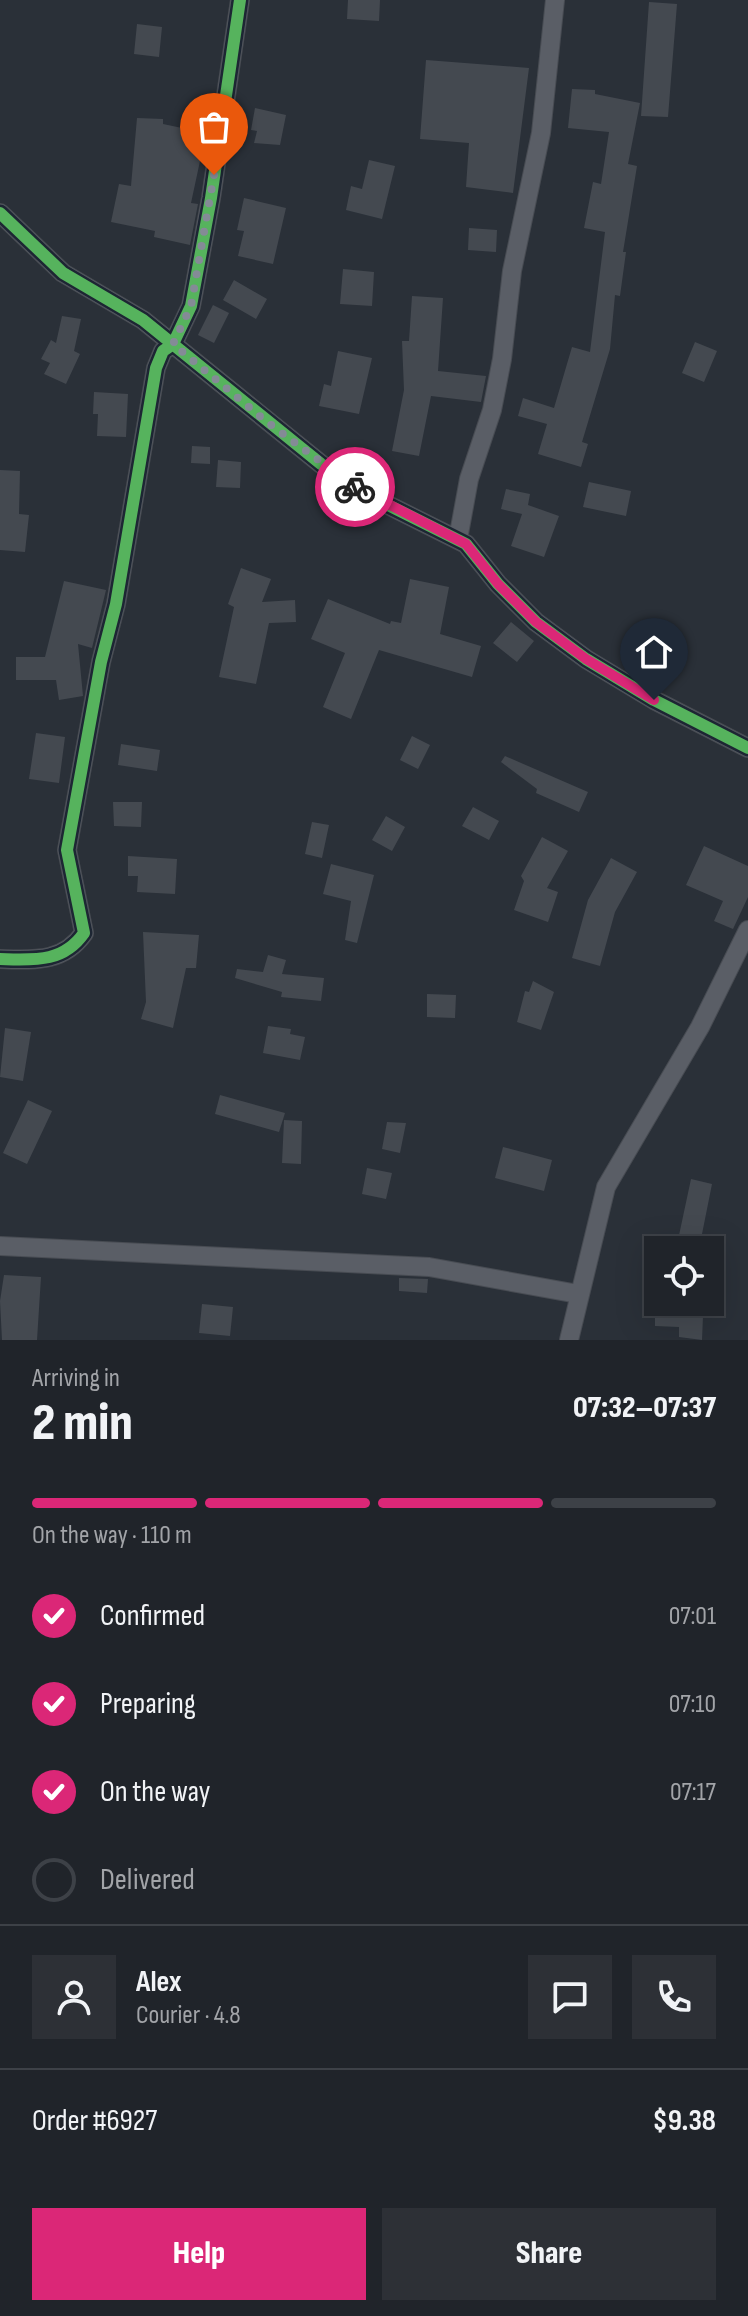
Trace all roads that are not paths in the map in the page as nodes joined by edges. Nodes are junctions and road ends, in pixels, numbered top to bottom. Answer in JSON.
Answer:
{"nodes":[{"id":1,"x":240,"y":0,"type":"edge"},
{"id":2,"x":555,"y":0,"type":"edge"},
{"id":3,"x":0,"y":213,"type":"edge"},
{"id":4,"x":173,"y":344,"type":"junction"},
{"id":5,"x":458,"y":539,"type":"junction"},
{"id":6,"x":748,"y":748,"type":"edge"},
{"id":7,"x":748,"y":930,"type":"edge"},
{"id":8,"x":0,"y":959,"type":"edge"},
{"id":9,"x":0,"y":1246,"type":"edge"},
{"id":10,"x":578,"y":1294,"type":"junction"},
{"id":11,"x":569,"y":1340,"type":"edge"}],
"edges":[{"from":1,"to":4,"type":"street"},
{"from":2,"to":5,"type":"street"},
{"from":3,"to":4,"type":"street"},
{"from":4,"to":5,"type":"street"},
{"from":4,"to":8,"type":"street"},
{"from":5,"to":6,"type":"street"},
{"from":7,"to":10,"type":"street"},
{"from":9,"to":10,"type":"street"},
{"from":10,"to":11,"type":"street"}]}
